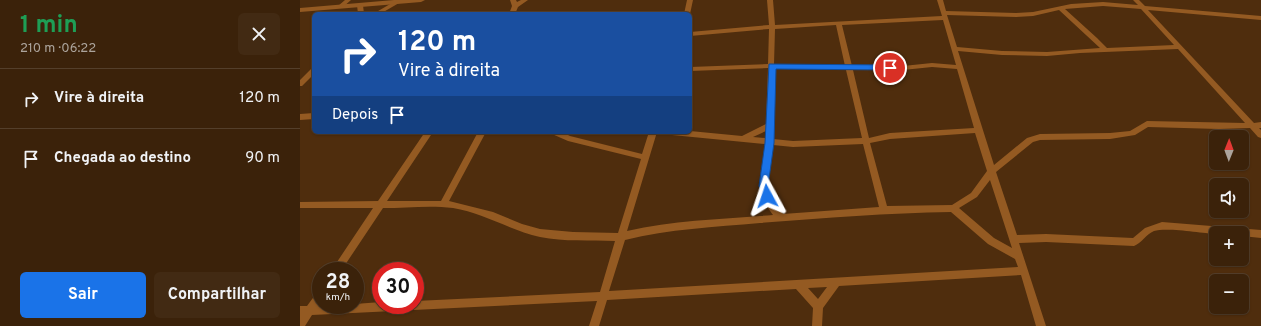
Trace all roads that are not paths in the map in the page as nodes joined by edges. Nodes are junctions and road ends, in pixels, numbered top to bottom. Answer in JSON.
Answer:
{"nodes":[{"id":1,"x":348,"y":0,"type":"edge"},
{"id":2,"x":421,"y":0,"type":"edge"},
{"id":3,"x":524,"y":0,"type":"edge"},
{"id":4,"x":690,"y":0,"type":"edge"},
{"id":5,"x":770,"y":0,"type":"edge"},
{"id":6,"x":940,"y":0,"type":"edge"},
{"id":7,"x":1136,"y":0,"type":"edge"},
{"id":8,"x":397,"y":2,"type":"junction"},
{"id":9,"x":514,"y":3,"type":"edge"},
{"id":10,"x":360,"y":5,"type":"junction"},
{"id":11,"x":340,"y":7,"type":"junction"},
{"id":12,"x":1060,"y":8,"type":"junction"},
{"id":13,"x":1144,"y":9,"type":"junction"},
{"id":14,"x":300,"y":10,"type":"edge"},
{"id":15,"x":361,"y":12,"type":"edge"},
{"id":16,"x":380,"y":12,"type":"edge"},
{"id":17,"x":687,"y":12,"type":"edge"},
{"id":18,"x":944,"y":16,"type":"junction"},
{"id":19,"x":1261,"y":18,"type":"edge"},
{"id":20,"x":839,"y":24,"type":"junction"},
{"id":21,"x":772,"y":27,"type":"junction"},
{"id":22,"x":692,"y":34,"type":"edge"},
{"id":23,"x":1180,"y":47,"type":"junction"},
{"id":24,"x":954,"y":49,"type":"junction"},
{"id":25,"x":1104,"y":49,"type":"junction"},
{"id":26,"x":772,"y":66,"type":"junction"},
{"id":27,"x":959,"y":67,"type":"junction"},
{"id":28,"x":850,"y":68,"type":"junction"},
{"id":29,"x":692,"y":69,"type":"edge"},
{"id":30,"x":312,"y":72,"type":"edge"},
{"id":31,"x":300,"y":84,"type":"edge"},
{"id":32,"x":312,"y":116,"type":"edge"},
{"id":33,"x":300,"y":117,"type":"edge"},
{"id":34,"x":1257,"y":125,"type":"edge"},
{"id":35,"x":769,"y":126,"type":"junction"},
{"id":36,"x":978,"y":130,"type":"junction"},
{"id":37,"x":427,"y":134,"type":"edge"},
{"id":38,"x":481,"y":134,"type":"edge"},
{"id":39,"x":559,"y":134,"type":"edge"},
{"id":40,"x":652,"y":134,"type":"edge"},
{"id":41,"x":692,"y":134,"type":"edge"},
{"id":42,"x":1261,"y":134,"type":"edge"},
{"id":43,"x":743,"y":139,"type":"junction"},
{"id":44,"x":866,"y":141,"type":"junction"},
{"id":45,"x":769,"y":143,"type":"junction"},
{"id":46,"x":644,"y":157,"type":"junction"},
{"id":47,"x":992,"y":171,"type":"junction"},
{"id":48,"x":443,"y":204,"type":"junction"},
{"id":49,"x":300,"y":205,"type":"edge"},
{"id":50,"x":380,"y":205,"type":"junction"},
{"id":51,"x":953,"y":208,"type":"junction"},
{"id":52,"x":884,"y":210,"type":"junction"},
{"id":53,"x":780,"y":217,"type":"junction"},
{"id":54,"x":1261,"y":234,"type":"edge"},
{"id":55,"x":620,"y":237,"type":"junction"},
{"id":56,"x":1014,"y":239,"type":"junction"},
{"id":57,"x":1020,"y":256,"type":"junction"},
{"id":58,"x":342,"y":262,"type":"edge"},
{"id":59,"x":1024,"y":270,"type":"junction"},
{"id":60,"x":837,"y":282,"type":"junction"},
{"id":61,"x":798,"y":284,"type":"junction"},
{"id":62,"x":602,"y":296,"type":"junction"},
{"id":63,"x":312,"y":304,"type":"edge"},
{"id":64,"x":818,"y":306,"type":"junction"},
{"id":65,"x":305,"y":311,"type":"edge"},
{"id":66,"x":300,"y":324,"type":"edge"},
{"id":67,"x":594,"y":326,"type":"edge"},
{"id":68,"x":817,"y":326,"type":"edge"},
{"id":69,"x":1041,"y":326,"type":"edge"}],
"edges":[{"from":1,"to":11,"type":"street"},
{"from":2,"to":8,"type":"street"},
{"from":3,"to":9,"type":"street"},
{"from":4,"to":17,"type":"street"},
{"from":5,"to":21,"type":"street"},
{"from":6,"to":18,"type":"street"},
{"from":7,"to":13,"type":"street"},
{"from":8,"to":10,"type":"street"},
{"from":8,"to":16,"type":"street"},
{"from":10,"to":11,"type":"street"},
{"from":10,"to":15,"type":"street"},
{"from":11,"to":14,"type":"street"},
{"from":12,"to":13,"type":"street"},
{"from":12,"to":18,"type":"street"},
{"from":12,"to":25,"type":"street"},
{"from":13,"to":19,"type":"street"},
{"from":13,"to":23,"type":"street"},
{"from":18,"to":20,"type":"street"},
{"from":18,"to":24,"type":"street"},
{"from":20,"to":21,"type":"street"},
{"from":20,"to":28,"type":"street"},
{"from":21,"to":22,"type":"street"},
{"from":21,"to":26,"type":"street"},
{"from":23,"to":25,"type":"street"},
{"from":23,"to":34,"type":"street"},
{"from":24,"to":25,"type":"street"},
{"from":24,"to":27,"type":"street"},
{"from":26,"to":28,"type":"street"},
{"from":26,"to":29,"type":"street"},
{"from":26,"to":35,"type":"street"},
{"from":27,"to":28,"type":"street"},
{"from":27,"to":36,"type":"street"},
{"from":28,"to":44,"type":"street"},
{"from":30,"to":31,"type":"street"},
{"from":32,"to":33,"type":"street"},
{"from":34,"to":42,"type":"street"},
{"from":34,"to":47,"type":"street"},
{"from":35,"to":43,"type":"street"},
{"from":35,"to":45,"type":"street"},
{"from":36,"to":44,"type":"street"},
{"from":36,"to":47,"type":"street"},
{"from":37,"to":50,"type":"street"},
{"from":38,"to":48,"type":"street"},
{"from":39,"to":46,"type":"street"},
{"from":40,"to":46,"type":"street"},
{"from":41,"to":43,"type":"street"},
{"from":43,"to":45,"type":"street"},
{"from":44,"to":45,"type":"street"},
{"from":44,"to":52,"type":"street"},
{"from":45,"to":53,"type":"street"},
{"from":46,"to":55,"type":"street"},
{"from":47,"to":51,"type":"street"},
{"from":47,"to":56,"type":"street"},
{"from":48,"to":50,"type":"street"},
{"from":48,"to":55,"type":"street"},
{"from":49,"to":50,"type":"street"},
{"from":50,"to":58,"type":"street"},
{"from":51,"to":52,"type":"street"},
{"from":51,"to":57,"type":"street"},
{"from":52,"to":53,"type":"street"},
{"from":53,"to":55,"type":"street"},
{"from":54,"to":56,"type":"street"},
{"from":55,"to":62,"type":"street"},
{"from":56,"to":57,"type":"street"},
{"from":57,"to":59,"type":"street"},
{"from":59,"to":60,"type":"street"},
{"from":59,"to":69,"type":"street"},
{"from":60,"to":61,"type":"street"},
{"from":60,"to":64,"type":"street"},
{"from":61,"to":62,"type":"street"},
{"from":61,"to":64,"type":"street"},
{"from":62,"to":65,"type":"street"},
{"from":62,"to":67,"type":"street"},
{"from":63,"to":65,"type":"street"},
{"from":64,"to":68,"type":"street"},
{"from":65,"to":66,"type":"street"}]}
